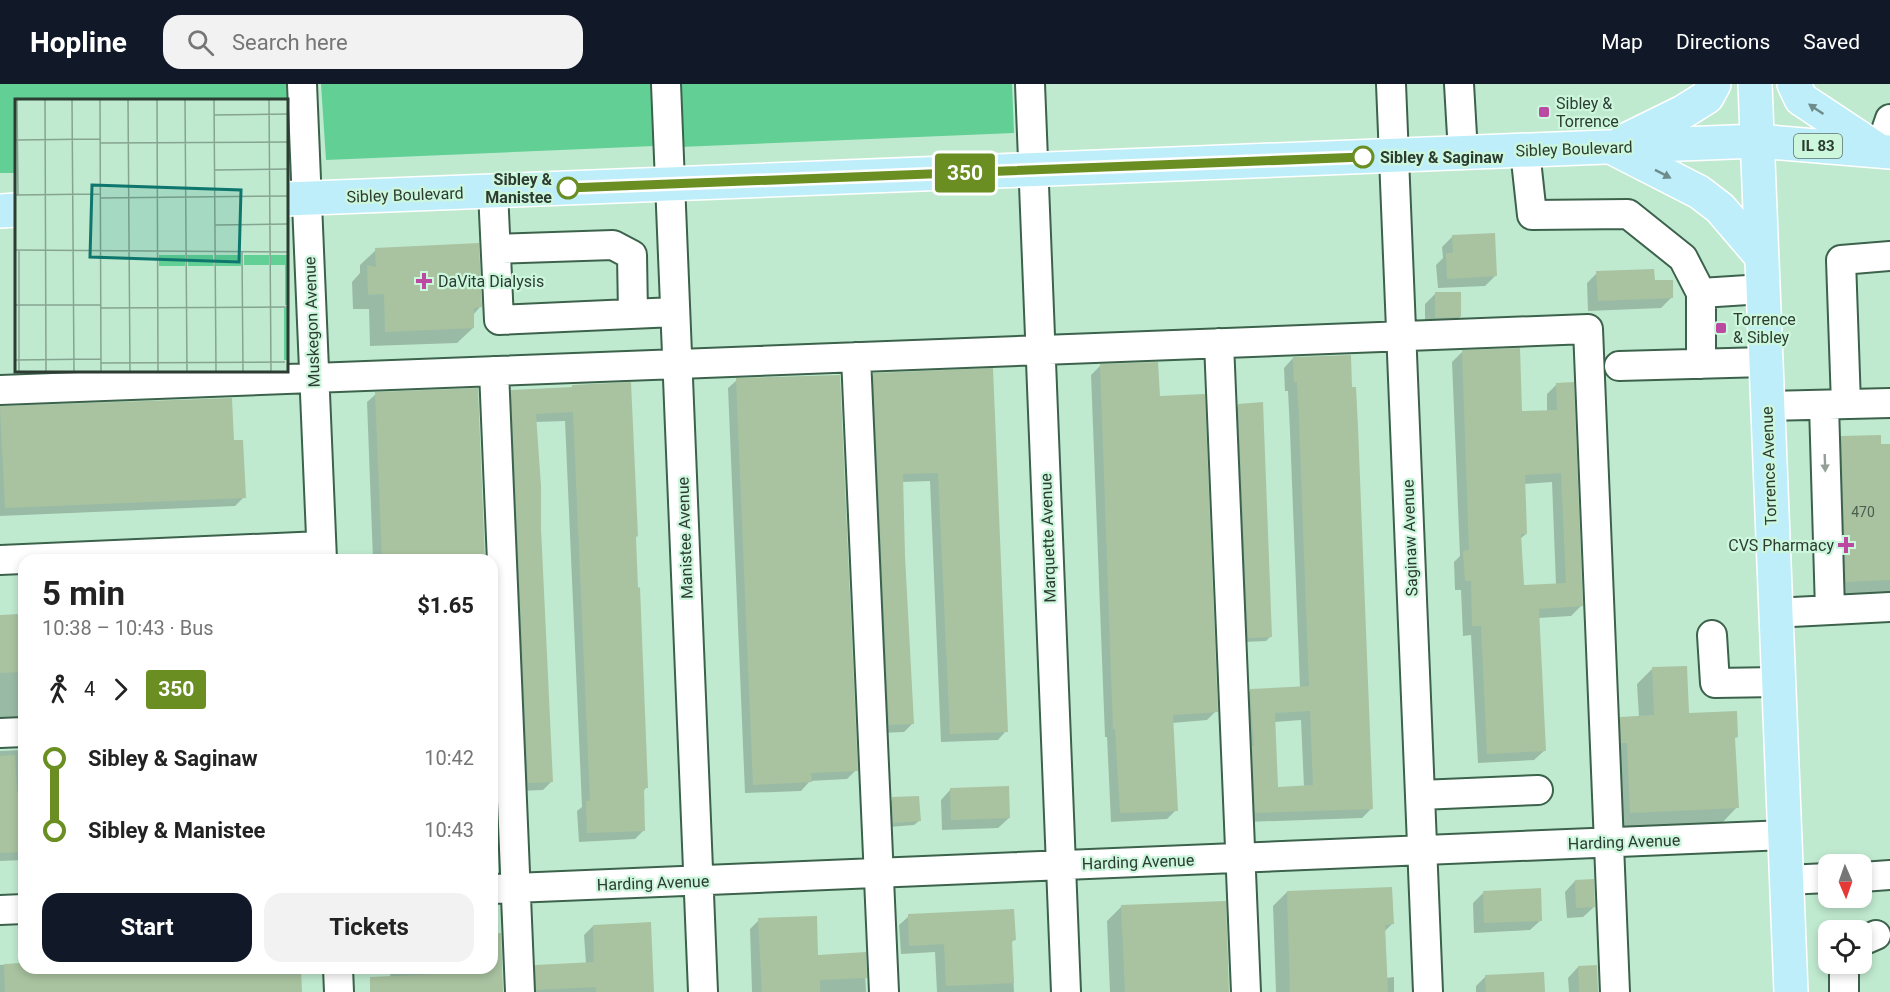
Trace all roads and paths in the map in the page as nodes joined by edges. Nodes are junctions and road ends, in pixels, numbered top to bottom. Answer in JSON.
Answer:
{"nodes":[{"id":1,"x":302,"y":84,"type":"edge"},
{"id":2,"x":666,"y":84,"type":"edge"},
{"id":3,"x":1030,"y":84,"type":"edge"},
{"id":4,"x":1391,"y":84,"type":"edge"},
{"id":5,"x":1459,"y":84,"type":"edge"},
{"id":6,"x":1713,"y":84,"type":"edge"},
{"id":7,"x":1755,"y":84,"type":"edge"},
{"id":8,"x":1794,"y":84,"type":"edge"},
{"id":9,"x":1890,"y":119,"type":"edge"},
{"id":10,"x":1757,"y":141,"type":"junction"},
{"id":11,"x":1611,"y":147,"type":"junction"},
{"id":12,"x":1525,"y":151,"type":"junction"},
{"id":13,"x":1885,"y":152,"type":"edge"},
{"id":14,"x":1463,"y":153,"type":"junction"},
{"id":15,"x":1394,"y":156,"type":"junction"},
{"id":16,"x":1033,"y":170,"type":"junction"},
{"id":17,"x":670,"y":184,"type":"junction"},
{"id":18,"x":493,"y":191,"type":"junction"},
{"id":19,"x":297,"y":199,"type":"edge"},
{"id":20,"x":15,"y":210,"type":"edge"},
{"id":21,"x":0,"y":211,"type":"edge"},
{"id":22,"x":496,"y":249,"type":"junction"},
{"id":23,"x":1761,"y":256,"type":"junction"},
{"id":24,"x":1890,"y":256,"type":"edge"},
{"id":25,"x":1763,"y":289,"type":"junction"},
{"id":26,"x":1701,"y":293,"type":"junction"},
{"id":27,"x":675,"y":312,"type":"junction"},
{"id":28,"x":633,"y":314,"type":"junction"},
{"id":29,"x":1401,"y":336,"type":"junction"},
{"id":30,"x":1219,"y":343,"type":"junction"},
{"id":31,"x":1040,"y":350,"type":"junction"},
{"id":32,"x":856,"y":357,"type":"junction"},
{"id":33,"x":1765,"y":362,"type":"junction"},
{"id":34,"x":678,"y":363,"type":"junction"},
{"id":35,"x":1701,"y":364,"type":"junction"},
{"id":36,"x":1619,"y":366,"type":"dead end"},
{"id":37,"x":494,"y":371,"type":"junction"},
{"id":38,"x":314,"y":378,"type":"junction"},
{"id":39,"x":0,"y":390,"type":"edge"},
{"id":40,"x":1890,"y":403,"type":"edge"},
{"id":41,"x":1835,"y":404,"type":"junction"},
{"id":42,"x":1767,"y":406,"type":"junction"},
{"id":43,"x":321,"y":553,"type":"edge"},
{"id":44,"x":275,"y":554,"type":"edge"},
{"id":45,"x":498,"y":554,"type":"edge"},
{"id":46,"x":0,"y":560,"type":"edge"},
{"id":47,"x":18,"y":560,"type":"edge"},
{"id":48,"x":498,"y":578,"type":"edge"},
{"id":49,"x":1890,"y":607,"type":"edge"},
{"id":50,"x":1830,"y":610,"type":"junction"},
{"id":51,"x":1775,"y":613,"type":"junction"},
{"id":52,"x":1712,"y":635,"type":"dead end"},
{"id":53,"x":1778,"y":682,"type":"junction"},
{"id":54,"x":18,"y":732,"type":"edge"},
{"id":55,"x":0,"y":733,"type":"edge"},
{"id":56,"x":1538,"y":790,"type":"dead end"},
{"id":57,"x":1420,"y":795,"type":"junction"},
{"id":58,"x":1784,"y":835,"type":"junction"},
{"id":59,"x":1609,"y":843,"type":"junction"},
{"id":60,"x":1422,"y":850,"type":"junction"},
{"id":61,"x":1240,"y":858,"type":"junction"},
{"id":62,"x":1061,"y":866,"type":"junction"},
{"id":63,"x":879,"y":873,"type":"junction"},
{"id":64,"x":1890,"y":875,"type":"edge"},
{"id":65,"x":1872,"y":876,"type":"edge"},
{"id":66,"x":1818,"y":878,"type":"edge"},
{"id":67,"x":1786,"y":880,"type":"junction"},
{"id":68,"x":698,"y":881,"type":"junction"},
{"id":69,"x":504,"y":889,"type":"edge"},
{"id":70,"x":18,"y":909,"type":"edge"},
{"id":71,"x":0,"y":910,"type":"edge"},
{"id":72,"x":338,"y":974,"type":"edge"},
{"id":73,"x":1844,"y":974,"type":"edge"},
{"id":74,"x":339,"y":992,"type":"edge"},
{"id":75,"x":520,"y":992,"type":"edge"},
{"id":76,"x":703,"y":992,"type":"edge"},
{"id":77,"x":884,"y":992,"type":"edge"},
{"id":78,"x":1066,"y":992,"type":"edge"},
{"id":79,"x":1246,"y":992,"type":"edge"},
{"id":80,"x":1428,"y":992,"type":"edge"},
{"id":81,"x":1615,"y":992,"type":"edge"},
{"id":82,"x":1791,"y":992,"type":"edge"},
{"id":83,"x":1845,"y":992,"type":"edge"}],
"edges":[{"from":1,"to":19,"type":"street","name":"Muskegon Avenue"},
{"from":2,"to":17,"type":"street","name":"Manistee Avenue"},
{"from":3,"to":16,"type":"street","name":"Marquette Avenue"},
{"from":4,"to":15,"type":"street","name":"Saginaw Avenue"},
{"from":5,"to":14,"type":"street"},
{"from":6,"to":11,"type":"main road"},
{"from":7,"to":10,"type":"main road","name":"Torrence Avenue"},
{"from":13,"to":8,"type":"main road","one_way":true},
{"from":9,"to":13,"type":"street"},
{"from":10,"to":11,"type":"main road","name":"Sibley Boulevard"},
{"from":10,"to":13,"type":"main road","name":"Sibley Boulevard","number":"IL 83"},
{"from":10,"to":23,"type":"main road","name":"Torrence Avenue"},
{"from":11,"to":12,"type":"main road","name":"Sibley Boulevard"},
{"from":11,"to":23,"type":"main road","one_way":true},
{"from":12,"to":14,"type":"main road","name":"Sibley Boulevard"},
{"from":12,"to":26,"type":"street"},
{"from":14,"to":15,"type":"main road","name":"Sibley Boulevard"},
{"from":15,"to":16,"type":"main road","name":"Sibley Boulevard"},
{"from":15,"to":29,"type":"street","name":"Saginaw Avenue"},
{"from":16,"to":17,"type":"main road","name":"Sibley Boulevard"},
{"from":16,"to":31,"type":"street","name":"Marquette Avenue"},
{"from":17,"to":18,"type":"main road","name":"Sibley Boulevard"},
{"from":17,"to":27,"type":"street","name":"Manistee Avenue"},
{"from":18,"to":19,"type":"main road","name":"Sibley Boulevard"},
{"from":18,"to":22,"type":"street"},
{"from":19,"to":38,"type":"street","name":"Muskegon Avenue"},
{"from":20,"to":21,"type":"main road"},
{"from":22,"to":28,"type":"street"},
{"from":22,"to":28,"type":"street"},
{"from":23,"to":25,"type":"main road","name":"Torrence Avenue"},
{"from":24,"to":41,"type":"street"},
{"from":25,"to":26,"type":"street"},
{"from":25,"to":33,"type":"main road","name":"Torrence Avenue"},
{"from":26,"to":35,"type":"street"},
{"from":27,"to":28,"type":"street"},
{"from":27,"to":34,"type":"street","name":"Manistee Avenue"},
{"from":29,"to":30,"type":"street"},
{"from":29,"to":57,"type":"street","name":"Saginaw Avenue"},
{"from":29,"to":59,"type":"street"},
{"from":30,"to":31,"type":"street"},
{"from":30,"to":61,"type":"street"},
{"from":31,"to":32,"type":"street"},
{"from":31,"to":62,"type":"street","name":"Marquette Avenue"},
{"from":32,"to":34,"type":"street"},
{"from":32,"to":63,"type":"street"},
{"from":33,"to":35,"type":"street"},
{"from":33,"to":42,"type":"main road","name":"Torrence Avenue"},
{"from":34,"to":37,"type":"street"},
{"from":34,"to":68,"type":"street","name":"Manistee Avenue"},
{"from":35,"to":36,"type":"street"},
{"from":37,"to":38,"type":"street"},
{"from":37,"to":45,"type":"street"},
{"from":38,"to":39,"type":"street"},
{"from":38,"to":43,"type":"street","name":"Muskegon Avenue"},
{"from":40,"to":41,"type":"street"},
{"from":41,"to":42,"type":"street"},
{"from":41,"to":50,"type":"street","one_way":true},
{"from":42,"to":51,"type":"main road","name":"Torrence Avenue"},
{"from":43,"to":44,"type":"street"},
{"from":46,"to":47,"type":"street"},
{"from":48,"to":69,"type":"street"},
{"from":49,"to":50,"type":"street"},
{"from":50,"to":51,"type":"street"},
{"from":51,"to":53,"type":"main road","name":"Torrence Avenue"},
{"from":52,"to":53,"type":"street"},
{"from":53,"to":58,"type":"main road","name":"Torrence Avenue"},
{"from":54,"to":55,"type":"street"},
{"from":56,"to":57,"type":"street"},
{"from":57,"to":60,"type":"street","name":"Saginaw Avenue"},
{"from":58,"to":59,"type":"street","name":"Harding Avenue"},
{"from":58,"to":67,"type":"main road","name":"Torrence Avenue"},
{"from":59,"to":60,"type":"street","name":"Harding Avenue"},
{"from":59,"to":81,"type":"street"},
{"from":60,"to":61,"type":"street","name":"Harding Avenue"},
{"from":60,"to":80,"type":"street","name":"Saginaw Avenue"},
{"from":61,"to":62,"type":"street","name":"Harding Avenue"},
{"from":61,"to":79,"type":"street"},
{"from":62,"to":63,"type":"street","name":"Harding Avenue"},
{"from":62,"to":78,"type":"street","name":"Marquette Avenue"},
{"from":63,"to":68,"type":"street","name":"Harding Avenue"},
{"from":63,"to":77,"type":"street"},
{"from":64,"to":65,"type":"street"},
{"from":66,"to":67,"type":"street"},
{"from":67,"to":82,"type":"main road","name":"Torrence Avenue"},
{"from":68,"to":69,"type":"street","name":"Harding Avenue"},
{"from":68,"to":76,"type":"street","name":"Manistee Avenue"},
{"from":69,"to":75,"type":"street"},
{"from":70,"to":71,"type":"street"},
{"from":72,"to":74,"type":"street"},
{"from":73,"to":83,"type":"street"}]}
